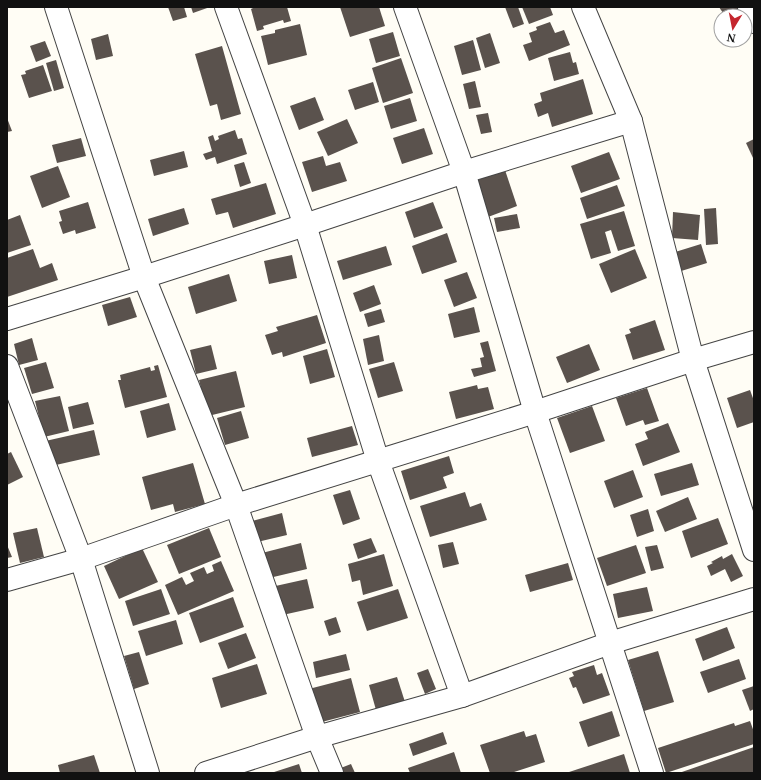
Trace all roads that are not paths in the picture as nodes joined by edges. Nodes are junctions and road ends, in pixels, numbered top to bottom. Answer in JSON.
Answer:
{"nodes":[{"id":1,"x":56,"y":7,"type":"edge"},
{"id":2,"x":226,"y":7,"type":"edge"},
{"id":3,"x":405,"y":7,"type":"edge"},
{"id":4,"x":583,"y":7,"type":"edge"},
{"id":5,"x":749,"y":7,"type":"edge"},
{"id":6,"x":754,"y":22,"type":"edge"},
{"id":7,"x":631,"y":121,"type":"junction"},
{"id":8,"x":464,"y":172,"type":"junction"},
{"id":9,"x":305,"y":226,"type":"junction"},
{"id":10,"x":144,"y":278,"type":"junction"},
{"id":11,"x":7,"y":318,"type":"edge"},
{"id":12,"x":754,"y":342,"type":"edge"},
{"id":13,"x":693,"y":360,"type":"junction"},
{"id":14,"x":7,"y":366,"type":"edge"},
{"id":15,"x":535,"y":412,"type":"junction"},
{"id":16,"x":378,"y":461,"type":"junction"},
{"id":17,"x":236,"y":505,"type":"junction"},
{"id":18,"x":754,"y":550,"type":"edge"},
{"id":19,"x":81,"y":559,"type":"junction"},
{"id":20,"x":7,"y":580,"type":"edge"},
{"id":21,"x":754,"y":598,"type":"edge"},
{"id":22,"x":610,"y":643,"type":"junction"},
{"id":23,"x":462,"y":696,"type":"junction"},
{"id":24,"x":316,"y":737,"type":"junction"},
{"id":25,"x":148,"y":773,"type":"edge"},
{"id":26,"x":206,"y":773,"type":"edge"},
{"id":27,"x":332,"y":773,"type":"edge"},
{"id":28,"x":652,"y":773,"type":"edge"}],
"edges":[{"from":1,"to":10,"type":"street"},
{"from":2,"to":9,"type":"street"},
{"from":3,"to":8,"type":"street"},
{"from":4,"to":7,"type":"street"},
{"from":5,"to":6,"type":"street"},
{"from":7,"to":8,"type":"street"},
{"from":7,"to":13,"type":"street"},
{"from":8,"to":9,"type":"street"},
{"from":8,"to":15,"type":"street"},
{"from":9,"to":10,"type":"street"},
{"from":9,"to":16,"type":"street"},
{"from":10,"to":11,"type":"street"},
{"from":10,"to":17,"type":"street"},
{"from":12,"to":13,"type":"street"},
{"from":13,"to":15,"type":"street"},
{"from":13,"to":18,"type":"street"},
{"from":14,"to":19,"type":"street"},
{"from":15,"to":16,"type":"street"},
{"from":15,"to":22,"type":"street"},
{"from":16,"to":17,"type":"street"},
{"from":16,"to":23,"type":"street"},
{"from":17,"to":19,"type":"street"},
{"from":17,"to":24,"type":"street"},
{"from":19,"to":20,"type":"street"},
{"from":19,"to":25,"type":"street"},
{"from":21,"to":22,"type":"street"},
{"from":22,"to":23,"type":"street"},
{"from":22,"to":28,"type":"street"},
{"from":23,"to":24,"type":"street"},
{"from":24,"to":26,"type":"street"},
{"from":24,"to":27,"type":"street"}]}
